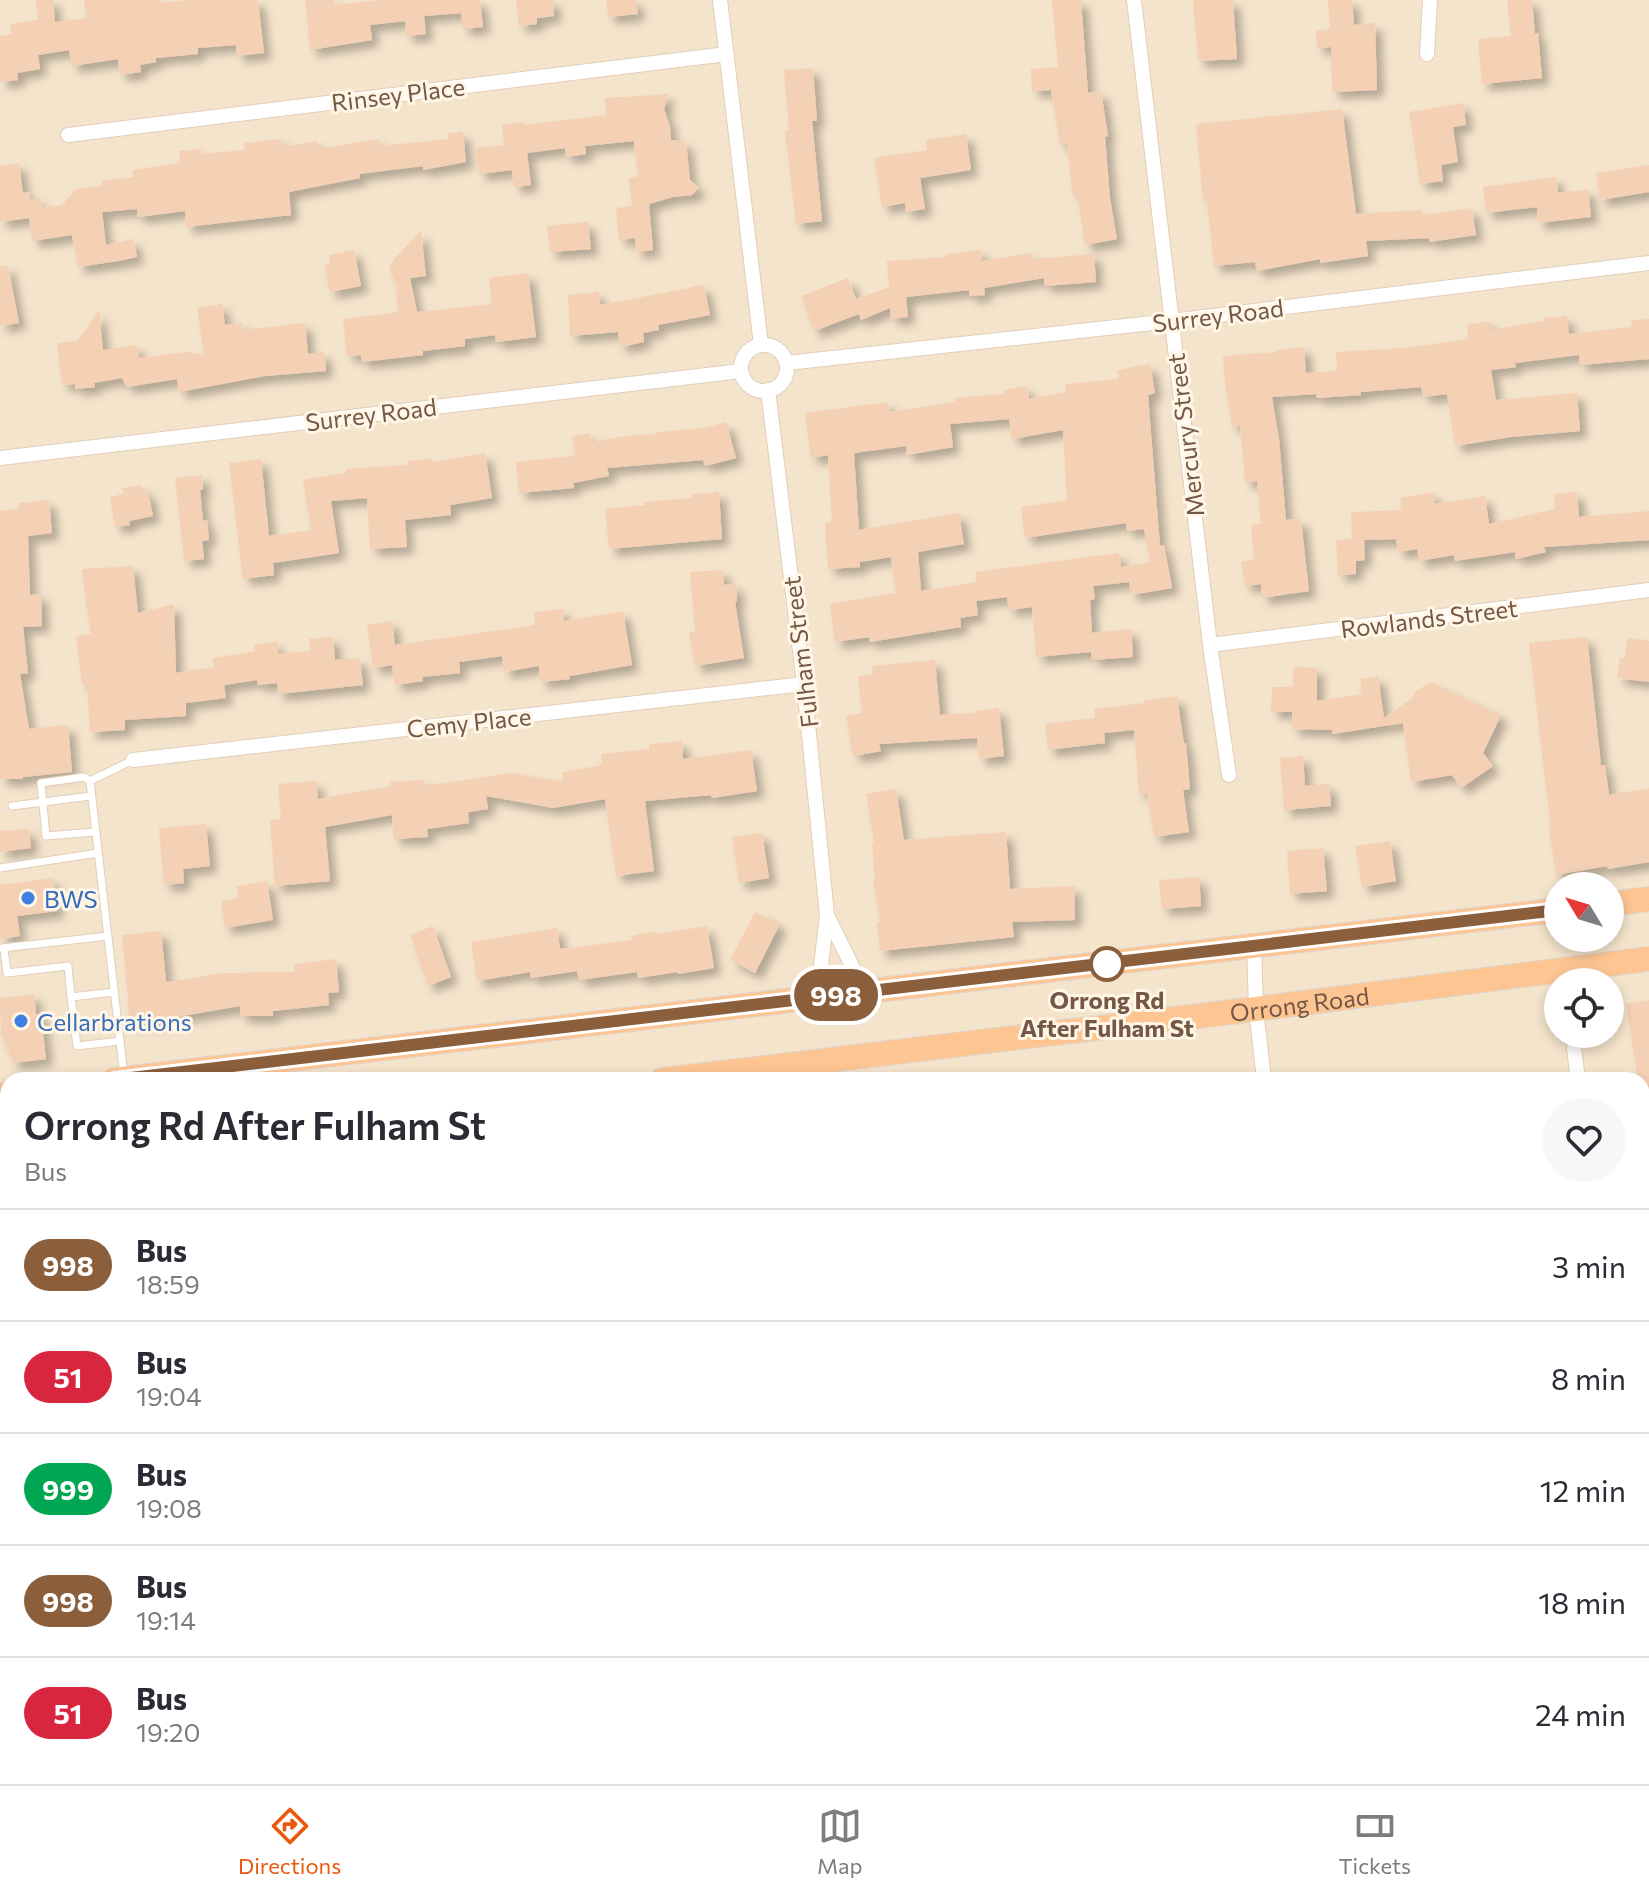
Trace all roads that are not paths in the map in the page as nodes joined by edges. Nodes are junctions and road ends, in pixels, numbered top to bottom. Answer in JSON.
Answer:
{"nodes":[{"id":1,"x":720,"y":0,"type":"edge"},
{"id":2,"x":1134,"y":0,"type":"edge"},
{"id":3,"x":1430,"y":0,"type":"edge"},
{"id":4,"x":727,"y":54,"type":"junction"},
{"id":5,"x":1427,"y":54,"type":"dead end"},
{"id":6,"x":68,"y":135,"type":"dead end"},
{"id":7,"x":1649,"y":263,"type":"edge"},
{"id":8,"x":1171,"y":321,"type":"junction"},
{"id":9,"x":761,"y":345,"type":"junction"},
{"id":10,"x":787,"y":363,"type":"junction"},
{"id":11,"x":741,"y":371,"type":"junction"},
{"id":12,"x":768,"y":390,"type":"junction"},
{"id":13,"x":0,"y":458,"type":"edge"},
{"id":14,"x":1649,"y":590,"type":"edge"},
{"id":15,"x":1210,"y":645,"type":"junction"},
{"id":16,"x":804,"y":684,"type":"junction"},
{"id":17,"x":133,"y":760,"type":"joint"},
{"id":18,"x":1229,"y":775,"type":"dead end"},
{"id":19,"x":90,"y":781,"type":"junction"},
{"id":20,"x":91,"y":796,"type":"junction"},
{"id":21,"x":43,"y":802,"type":"junction"},
{"id":22,"x":12,"y":806,"type":"dead end"},
{"id":23,"x":95,"y":832,"type":"junction"},
{"id":24,"x":98,"y":853,"type":"junction"},
{"id":25,"x":0,"y":868,"type":"edge"},
{"id":26,"x":1649,"y":899,"type":"edge"},
{"id":27,"x":1624,"y":902,"type":"edge"},
{"id":28,"x":1544,"y":912,"type":"edge"},
{"id":29,"x":827,"y":915,"type":"junction"},
{"id":30,"x":108,"y":936,"type":"junction"},
{"id":31,"x":1254,"y":946,"type":"junction"},
{"id":32,"x":2,"y":948,"type":"edge"},
{"id":33,"x":1649,"y":959,"type":"edge"},
{"id":34,"x":114,"y":992,"type":"junction"},
{"id":35,"x":862,"y":992,"type":"junction"},
{"id":36,"x":71,"y":997,"type":"junction"},
{"id":37,"x":811,"y":998,"type":"junction"},
{"id":38,"x":1256,"y":1009,"type":"junction"},
{"id":39,"x":120,"y":1041,"type":"junction"},
{"id":40,"x":1574,"y":1048,"type":"dead end"},
{"id":41,"x":119,"y":1072,"type":"edge"},
{"id":42,"x":179,"y":1072,"type":"edge"},
{"id":43,"x":729,"y":1072,"type":"edge"},
{"id":44,"x":1263,"y":1072,"type":"edge"},
{"id":45,"x":1577,"y":1072,"type":"edge"}],
"edges":[{"from":1,"to":4,"type":"street"},
{"from":2,"to":8,"type":"street","name":"Mercury Street"},
{"from":3,"to":5,"type":"street"},
{"from":4,"to":6,"type":"street","name":"Rinsey Place"},
{"from":4,"to":9,"type":"street"},
{"from":7,"to":8,"type":"street","name":"Surrey Road"},
{"from":8,"to":10,"type":"street","name":"Surrey Road"},
{"from":8,"to":15,"type":"street","name":"Mercury Street"},
{"from":9,"to":10,"type":"street"},
{"from":9,"to":11,"type":"street"},
{"from":10,"to":12,"type":"street"},
{"from":11,"to":12,"type":"street"},
{"from":11,"to":13,"type":"street","name":"Surrey Road"},
{"from":12,"to":16,"type":"street","name":"Fulham Street"},
{"from":14,"to":15,"type":"street","name":"Rowlands Street"},
{"from":15,"to":18,"type":"street","name":"Mercury Street"},
{"from":16,"to":17,"type":"street","name":"Cemy Place"},
{"from":16,"to":29,"type":"street","name":"Fulham Street"},
{"from":17,"to":19,"type":"lane"},
{"from":19,"to":20,"type":"lane"},
{"from":19,"to":21,"type":"lane"},
{"from":20,"to":21,"type":"lane"},
{"from":20,"to":23,"type":"lane"},
{"from":21,"to":22,"type":"lane"},
{"from":21,"to":23,"type":"lane"},
{"from":23,"to":24,"type":"lane"},
{"from":24,"to":25,"type":"lane"},
{"from":24,"to":30,"type":"lane"},
{"from":26,"to":27,"type":"highway"},
{"from":28,"to":31,"type":"highway"},
{"from":29,"to":35,"type":"street","name":"Fulham Street"},
{"from":29,"to":37,"type":"street","name":"Fulham Street"},
{"from":30,"to":32,"type":"lane"},
{"from":30,"to":34,"type":"lane"},
{"from":31,"to":35,"type":"highway"},
{"from":31,"to":38,"type":"street"},
{"from":32,"to":36,"type":"lane"},
{"from":33,"to":38,"type":"highway","name":"Orrong Road"},
{"from":34,"to":36,"type":"lane"},
{"from":34,"to":39,"type":"lane"},
{"from":35,"to":37,"type":"highway"},
{"from":36,"to":39,"type":"lane"},
{"from":37,"to":42,"type":"highway"},
{"from":38,"to":43,"type":"highway","name":"Orrong Road"},
{"from":38,"to":44,"type":"street"},
{"from":39,"to":41,"type":"lane"},
{"from":40,"to":45,"type":"street"}]}
